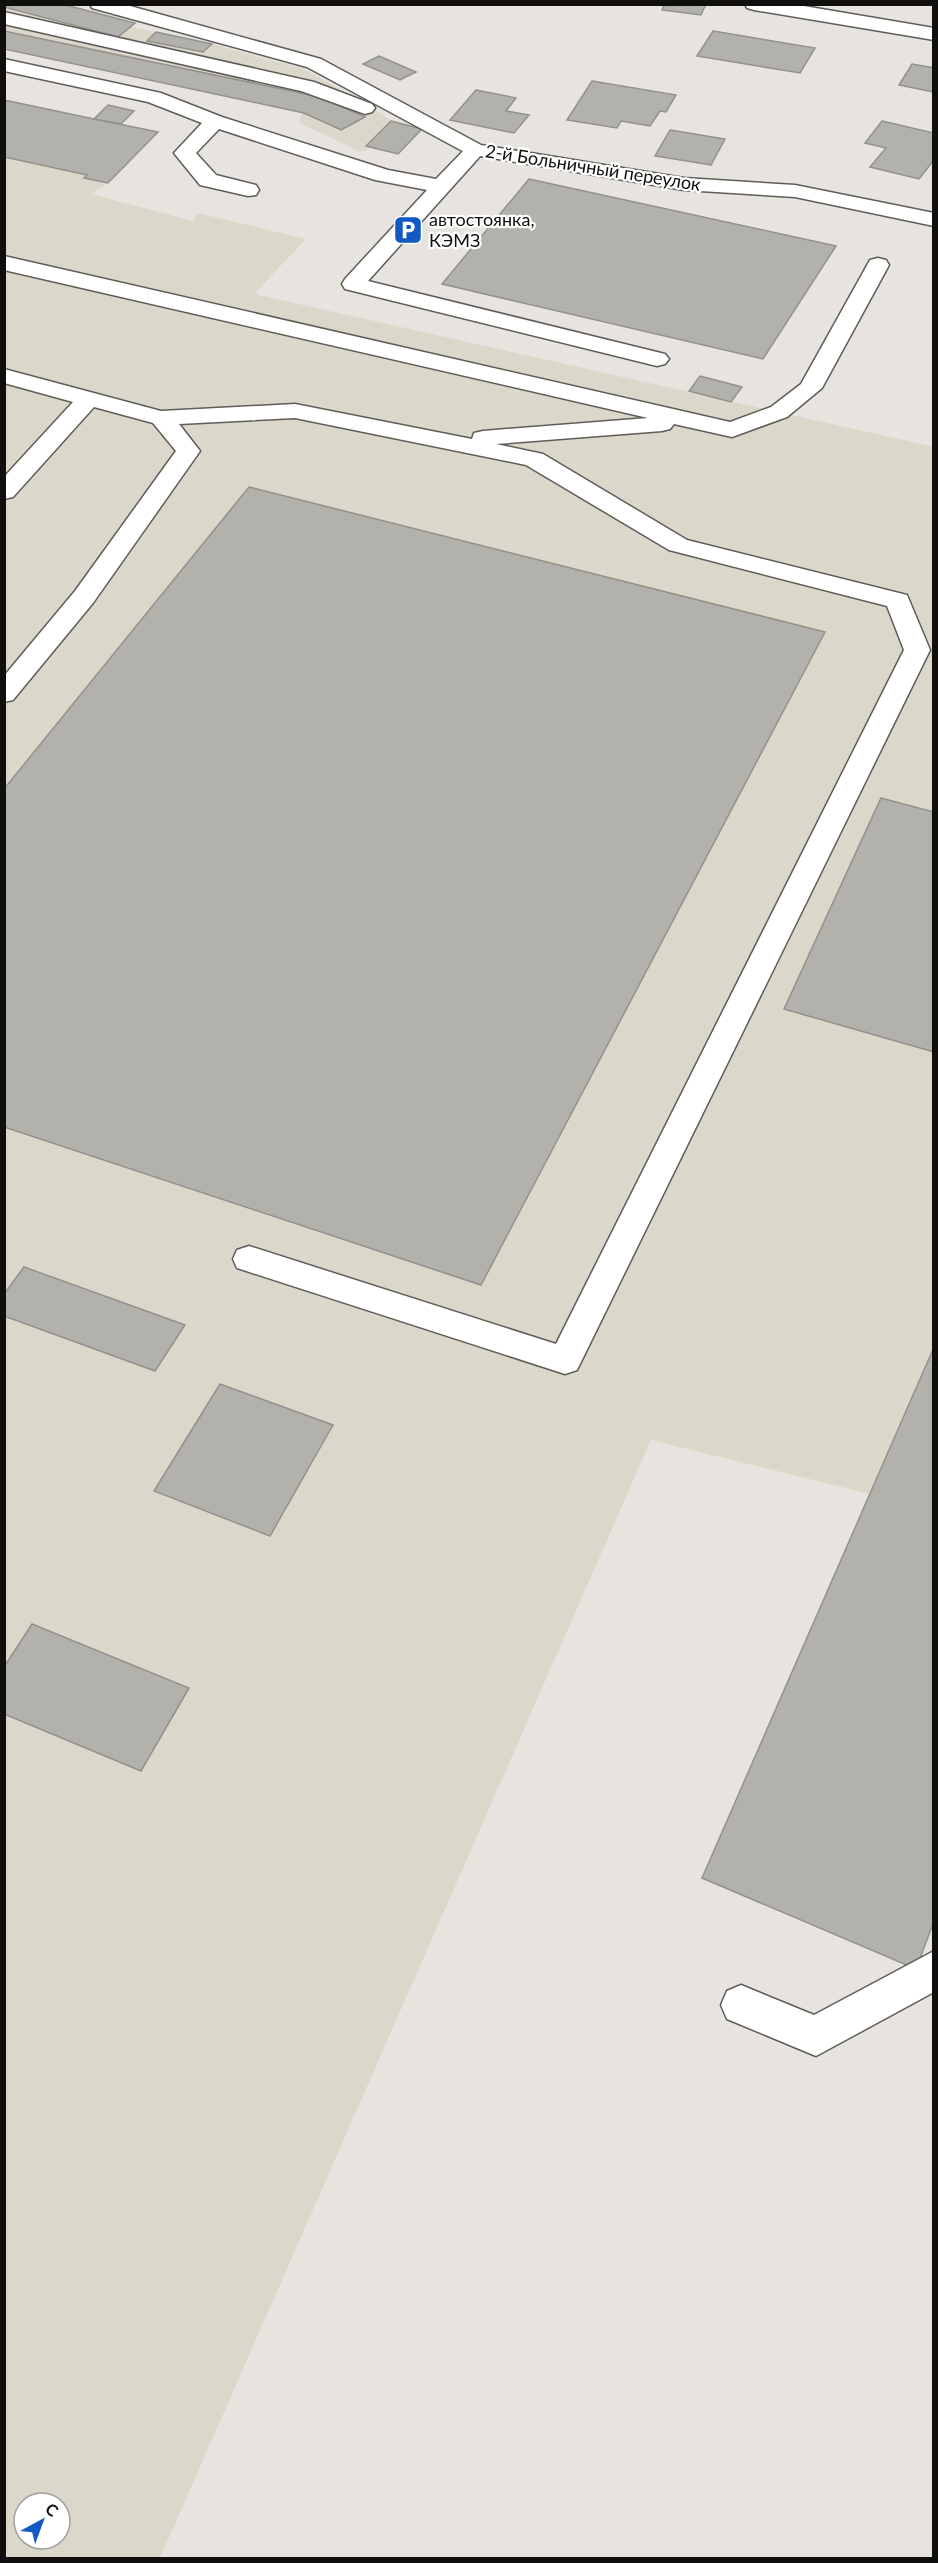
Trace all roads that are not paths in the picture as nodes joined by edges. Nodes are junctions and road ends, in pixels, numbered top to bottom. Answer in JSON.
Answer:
{"nodes":[{"id":1,"x":99,"y":4,"type":"edge"},
{"id":2,"x":754,"y":4,"type":"edge"},
{"id":3,"x":4,"y":18,"type":"edge"},
{"id":4,"x":933,"y":34,"type":"edge"},
{"id":5,"x":4,"y":65,"type":"edge"},
{"id":6,"x":365,"y":108,"type":"dead end"},
{"id":7,"x":215,"y":121,"type":"junction"},
{"id":8,"x":475,"y":150,"type":"junction"},
{"id":9,"x":442,"y":187,"type":"junction"},
{"id":10,"x":248,"y":189,"type":"dead end"},
{"id":11,"x":933,"y":220,"type":"edge"},
{"id":12,"x":4,"y":263,"type":"edge"},
{"id":13,"x":878,"y":265,"type":"dead end"},
{"id":14,"x":657,"y":359,"type":"dead end"},
{"id":15,"x":4,"y":376,"type":"edge"},
{"id":16,"x":88,"y":400,"type":"junction"},
{"id":17,"x":161,"y":418,"type":"junction"},
{"id":18,"x":694,"y":421,"type":"junction"},
{"id":19,"x":444,"y":441,"type":"junction"},
{"id":20,"x":4,"y":492,"type":"edge"},
{"id":21,"x":4,"y":694,"type":"edge"},
{"id":22,"x":249,"y":1259,"type":"dead end"},
{"id":23,"x":933,"y":1970,"type":"edge"},
{"id":24,"x":741,"y":2005,"type":"dead end"}],
"edges":[{"from":1,"to":8,"type":"street","name":"2-й Больничный переулок"},
{"from":2,"to":4,"type":"street"},
{"from":3,"to":6,"type":"street"},
{"from":5,"to":7,"type":"street"},
{"from":7,"to":9,"type":"street"},
{"from":7,"to":10,"type":"street"},
{"from":8,"to":9,"type":"street"},
{"from":8,"to":11,"type":"street","name":"2-й Больничный переулок"},
{"from":9,"to":14,"type":"street"},
{"from":12,"to":18,"type":"street"},
{"from":13,"to":18,"type":"street"},
{"from":15,"to":16,"type":"street"},
{"from":16,"to":17,"type":"street"},
{"from":16,"to":20,"type":"street"},
{"from":17,"to":19,"type":"street"},
{"from":17,"to":21,"type":"street"},
{"from":18,"to":19,"type":"street"},
{"from":19,"to":22,"type":"street"},
{"from":23,"to":24,"type":"street"}]}
